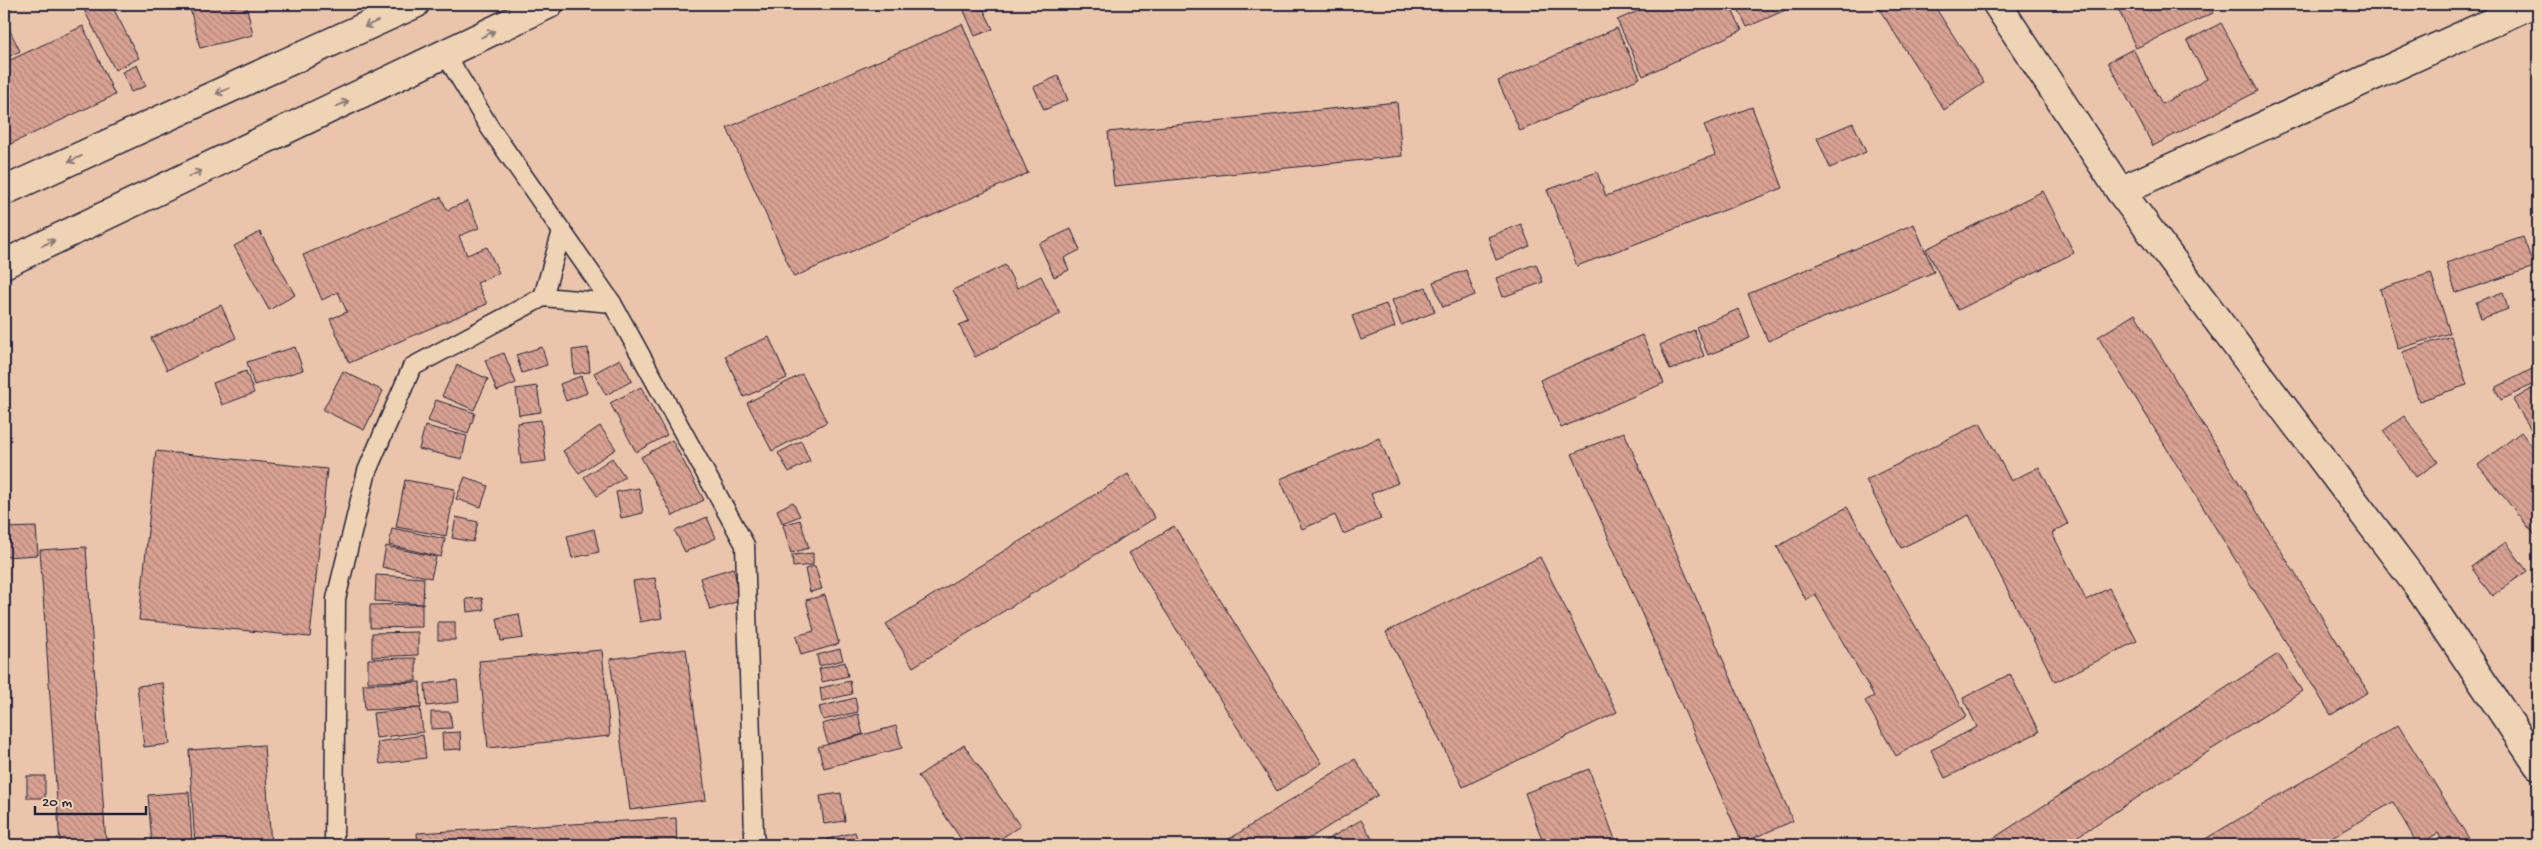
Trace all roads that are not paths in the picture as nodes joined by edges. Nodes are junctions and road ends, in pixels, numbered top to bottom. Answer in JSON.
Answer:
{"nodes":[{"id":1,"x":415,"y":4,"type":"edge"},
{"id":2,"x":549,"y":4,"type":"edge"},
{"id":3,"x":1997,"y":4,"type":"edge"},
{"id":4,"x":2532,"y":4,"type":"edge"},
{"id":5,"x":446,"y":55,"type":"junction"},
{"id":6,"x":4,"y":191,"type":"edge"},
{"id":7,"x":2120,"y":191,"type":"junction"},
{"id":8,"x":562,"y":232,"type":"junction"},
{"id":9,"x":4,"y":264,"type":"edge"},
{"id":10,"x":543,"y":297,"type":"junction"},
{"id":11,"x":612,"y":303,"type":"junction"},
{"id":12,"x":2538,"y":765,"type":"edge"},
{"id":13,"x":334,"y":845,"type":"edge"},
{"id":14,"x":756,"y":845,"type":"edge"}],
"edges":[{"from":1,"to":6,"type":"street","one_way":true},
{"from":5,"to":2,"type":"street","one_way":true},
{"from":3,"to":7,"type":"street"},
{"from":4,"to":7,"type":"street"},
{"from":5,"to":8,"type":"lane"},
{"from":9,"to":5,"type":"street","one_way":true},
{"from":7,"to":12,"type":"street"},
{"from":8,"to":10,"type":"lane"},
{"from":8,"to":11,"type":"lane"},
{"from":10,"to":11,"type":"lane"},
{"from":10,"to":13,"type":"lane"},
{"from":11,"to":14,"type":"lane"}]}
